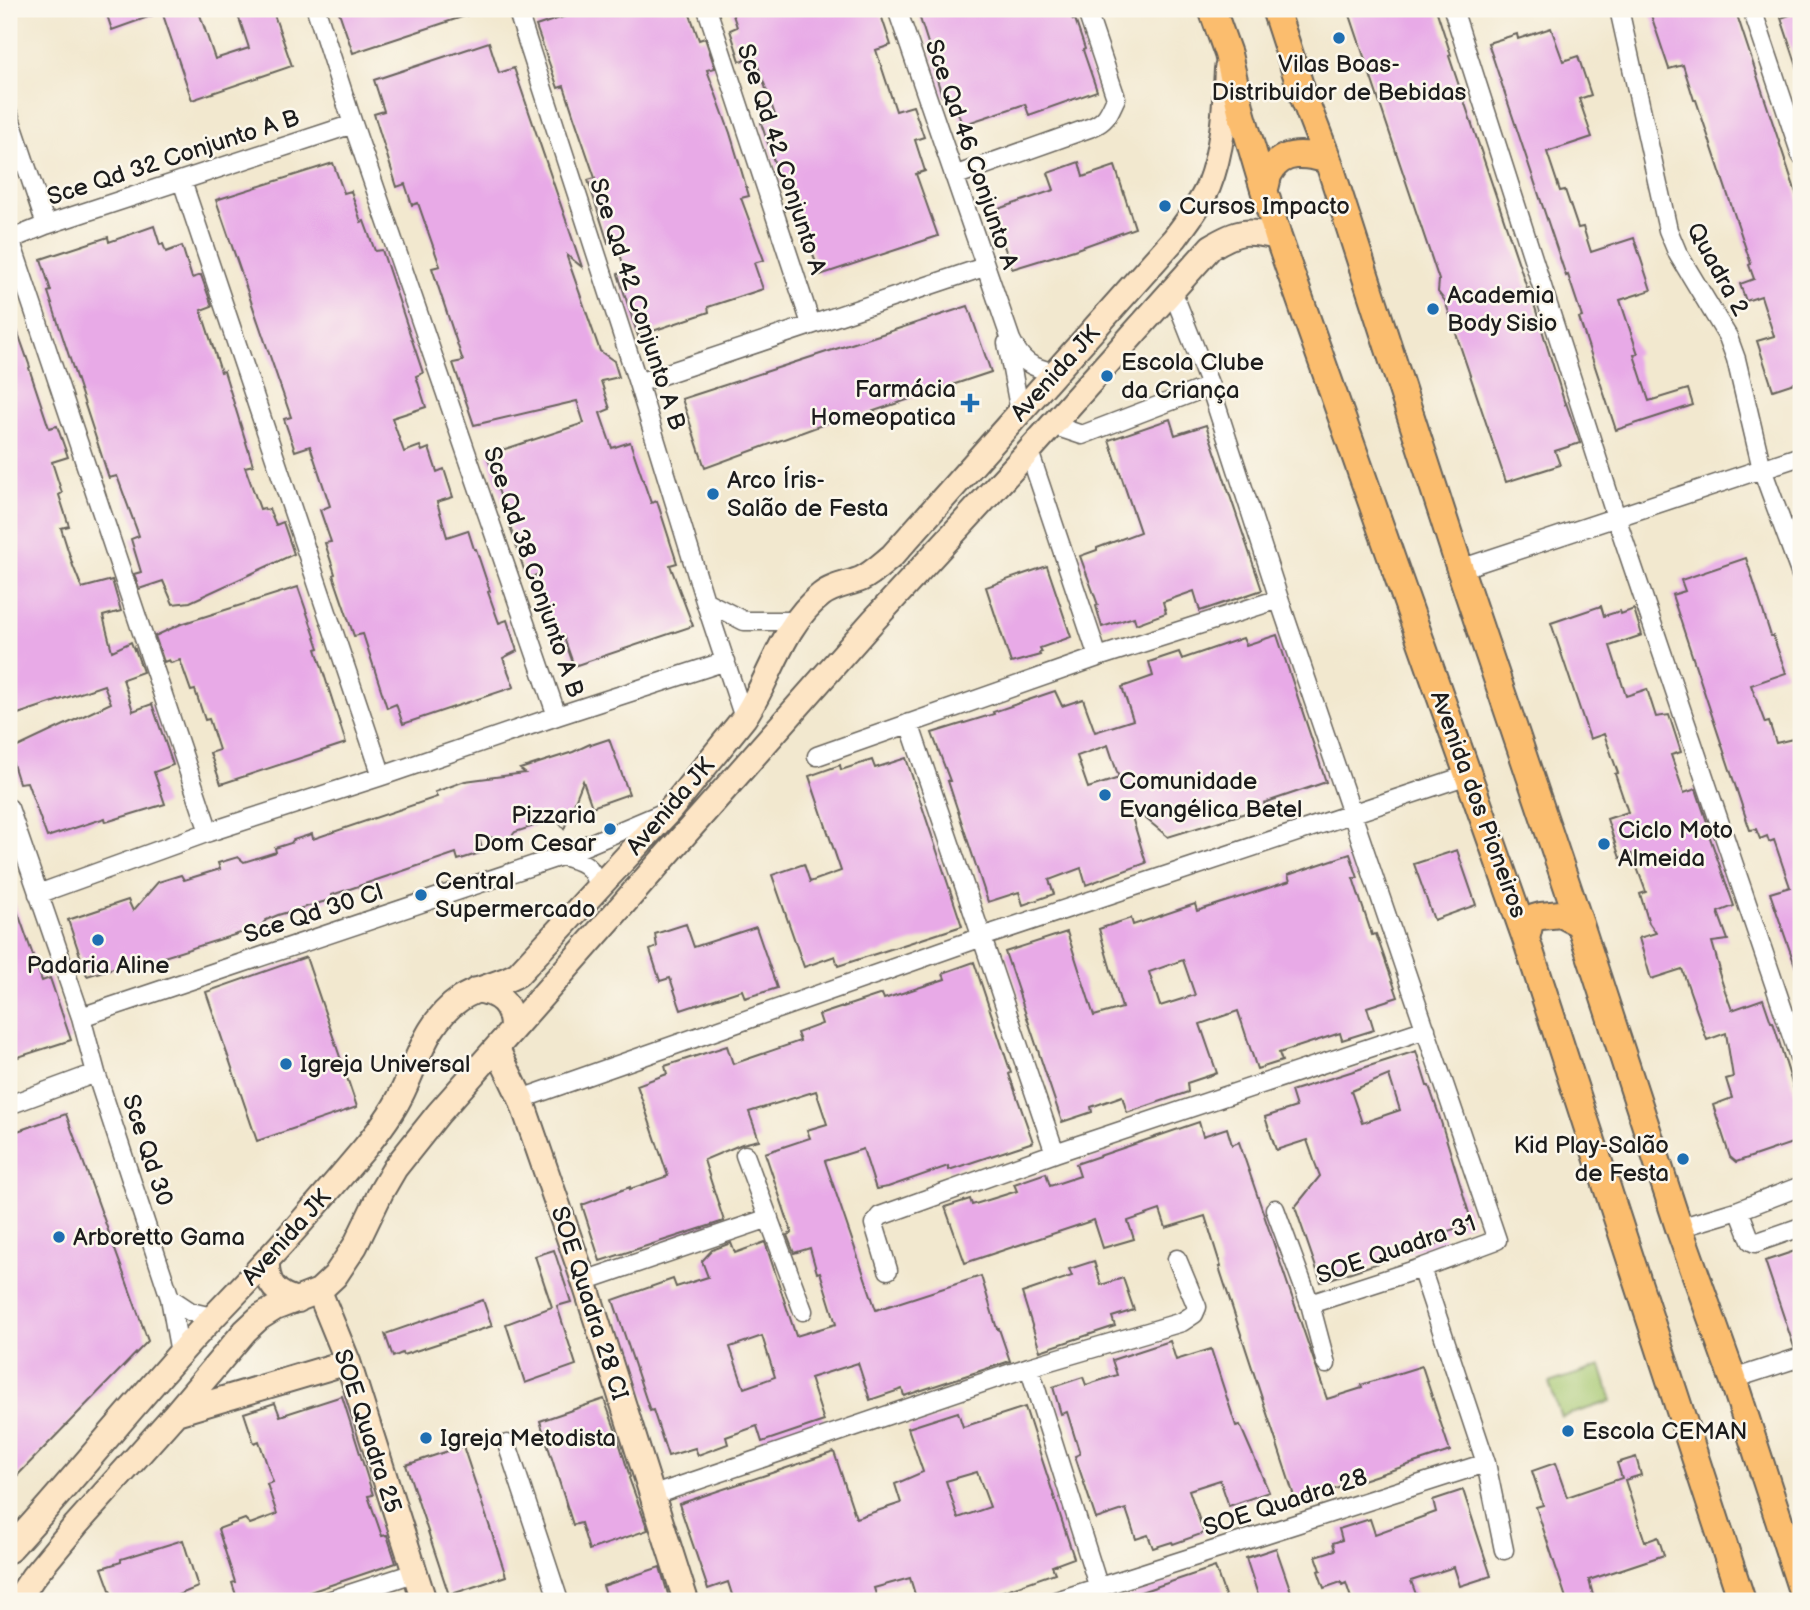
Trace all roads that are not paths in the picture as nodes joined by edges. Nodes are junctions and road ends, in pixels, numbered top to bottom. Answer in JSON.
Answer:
{"nodes":[{"id":1,"x":316,"y":9,"type":"edge"},
{"id":2,"x":707,"y":9,"type":"edge"},
{"id":3,"x":897,"y":9,"type":"edge"},
{"id":4,"x":1086,"y":9,"type":"edge"},
{"id":5,"x":1212,"y":9,"type":"edge"},
{"id":6,"x":1275,"y":9,"type":"edge"},
{"id":7,"x":1453,"y":9,"type":"edge"},
{"id":8,"x":1619,"y":9,"type":"edge"},
{"id":9,"x":1752,"y":9,"type":"edge"},
{"id":10,"x":519,"y":15,"type":"edge"},
{"id":11,"x":1228,"y":54,"type":"junction"},
{"id":12,"x":9,"y":115,"type":"edge"},
{"id":13,"x":353,"y":124,"type":"junction"},
{"id":14,"x":1801,"y":155,"type":"edge"},
{"id":15,"x":1328,"y":160,"type":"junction"},
{"id":16,"x":954,"y":176,"type":"junction"},
{"id":17,"x":182,"y":181,"type":"junction"},
{"id":18,"x":1265,"y":188,"type":"junction"},
{"id":19,"x":46,"y":225,"type":"junction"},
{"id":20,"x":1278,"y":237,"type":"junction"},
{"id":21,"x":10,"y":239,"type":"edge"},
{"id":22,"x":984,"y":267,"type":"junction"},
{"id":23,"x":1172,"y":290,"type":"junction"},
{"id":24,"x":1002,"y":315,"type":"junction"},
{"id":25,"x":811,"y":324,"type":"junction"},
{"id":26,"x":1055,"y":373,"type":"junction"},
{"id":27,"x":638,"y":383,"type":"junction"},
{"id":28,"x":1210,"y":386,"type":"junction"},
{"id":29,"x":1020,"y":412,"type":"junction"},
{"id":30,"x":1052,"y":425,"type":"junction"},
{"id":31,"x":1029,"y":451,"type":"junction"},
{"id":32,"x":1801,"y":456,"type":"edge"},
{"id":33,"x":1762,"y":469,"type":"junction"},
{"id":34,"x":1616,"y":517,"type":"junction"},
{"id":35,"x":1460,"y":569,"type":"junction"},
{"id":36,"x":1801,"y":575,"type":"edge"},
{"id":37,"x":845,"y":585,"type":"junction"},
{"id":38,"x":1279,"y":599,"type":"junction"},
{"id":39,"x":705,"y":601,"type":"junction"},
{"id":40,"x":796,"y":621,"type":"junction"},
{"id":41,"x":873,"y":621,"type":"junction"},
{"id":42,"x":1098,"y":657,"type":"junction"},
{"id":43,"x":726,"y":661,"type":"junction"},
{"id":44,"x":557,"y":716,"type":"junction"},
{"id":45,"x":744,"y":718,"type":"junction"},
{"id":46,"x":909,"y":723,"type":"junction"},
{"id":47,"x":817,"y":756,"type":"dead end"},
{"id":48,"x":1468,"y":775,"type":"junction"},
{"id":49,"x":382,"y":776,"type":"junction"},
{"id":50,"x":9,"y":808,"type":"edge"},
{"id":51,"x":670,"y":810,"type":"junction"},
{"id":52,"x":1354,"y":814,"type":"junction"},
{"id":53,"x":209,"y":832,"type":"junction"},
{"id":54,"x":561,"y":856,"type":"junction"},
{"id":55,"x":1560,"y":868,"type":"junction"},
{"id":56,"x":598,"y":887,"type":"junction"},
{"id":57,"x":1511,"y":893,"type":"junction"},
{"id":58,"x":38,"y":894,"type":"junction"},
{"id":59,"x":1580,"y":924,"type":"junction"},
{"id":60,"x":982,"y":937,"type":"junction"},
{"id":61,"x":1527,"y":939,"type":"junction"},
{"id":62,"x":476,"y":990,"type":"junction"},
{"id":63,"x":81,"y":1017,"type":"junction"},
{"id":64,"x":1795,"y":1027,"type":"edge"},
{"id":65,"x":512,"y":1029,"type":"junction"},
{"id":66,"x":1426,"y":1029,"type":"junction"},
{"id":67,"x":497,"y":1049,"type":"junction"},
{"id":68,"x":1801,"y":1063,"type":"edge"},
{"id":69,"x":96,"y":1073,"type":"junction"},
{"id":70,"x":521,"y":1099,"type":"junction"},
{"id":71,"x":9,"y":1105,"type":"edge"},
{"id":72,"x":1055,"y":1153,"type":"junction"},
{"id":73,"x":745,"y":1155,"type":"dead end"},
{"id":74,"x":1801,"y":1186,"type":"edge"},
{"id":75,"x":1275,"y":1209,"type":"dead end"},
{"id":76,"x":1739,"y":1210,"type":"junction"},
{"id":77,"x":769,"y":1217,"type":"junction"},
{"id":78,"x":1801,"y":1227,"type":"edge"},
{"id":79,"x":1679,"y":1228,"type":"junction"},
{"id":80,"x":1177,"y":1259,"type":"dead end"},
{"id":81,"x":267,"y":1261,"type":"junction"},
{"id":82,"x":1421,"y":1268,"type":"junction"},
{"id":83,"x":888,"y":1270,"type":"dead end"},
{"id":84,"x":584,"y":1281,"type":"junction"},
{"id":85,"x":309,"y":1295,"type":"junction"},
{"id":86,"x":170,"y":1298,"type":"junction"},
{"id":87,"x":1310,"y":1304,"type":"junction"},
{"id":88,"x":803,"y":1311,"type":"dead end"},
{"id":89,"x":212,"y":1317,"type":"junction"},
{"id":90,"x":180,"y":1353,"type":"junction"},
{"id":91,"x":1801,"y":1357,"type":"edge"},
{"id":92,"x":348,"y":1362,"type":"junction"},
{"id":93,"x":1326,"y":1364,"type":"dead end"},
{"id":94,"x":1029,"y":1367,"type":"junction"},
{"id":95,"x":1733,"y":1379,"type":"junction"},
{"id":96,"x":176,"y":1413,"type":"junction"},
{"id":97,"x":508,"y":1444,"type":"dead end"},
{"id":98,"x":1486,"y":1463,"type":"junction"},
{"id":99,"x":652,"y":1496,"type":"junction"},
{"id":100,"x":1793,"y":1532,"type":"edge"},
{"id":101,"x":9,"y":1550,"type":"edge"},
{"id":102,"x":1504,"y":1550,"type":"dead end"},
{"id":103,"x":414,"y":1573,"type":"junction"},
{"id":104,"x":1801,"y":1588,"type":"edge"},
{"id":105,"x":1738,"y":1590,"type":"edge"},
{"id":106,"x":1101,"y":1594,"type":"edge"},
{"id":107,"x":17,"y":1601,"type":"edge"},
{"id":108,"x":328,"y":1601,"type":"edge"},
{"id":109,"x":424,"y":1601,"type":"edge"},
{"id":110,"x":559,"y":1601,"type":"edge"},
{"id":111,"x":686,"y":1601,"type":"edge"},
{"id":112,"x":1056,"y":1601,"type":"edge"},
{"id":113,"x":1761,"y":1601,"type":"edge"}],
"edges":[{"from":1,"to":13,"type":"street","name":"Sce Qd 38 Conjunto A B"},
{"from":2,"to":25,"type":"street","name":"Sce Qd 42 Conjunto A"},
{"from":3,"to":16,"type":"street","name":"Sce Qd 46 Conjunto A"},
{"from":4,"to":16,"type":"street"},
{"from":5,"to":11,"type":"main road","name":"Avenida dos Pioneiros"},
{"from":6,"to":15,"type":"main road"},
{"from":7,"to":34,"type":"street"},
{"from":8,"to":33,"type":"street","name":"Quadra 2"},
{"from":9,"to":14,"type":"street"},
{"from":10,"to":27,"type":"street","name":"Sce Qd 42 Conjunto A B"},
{"from":11,"to":18,"type":"main road","name":"Avenida dos Pioneiros"},
{"from":11,"to":26,"type":"main road","name":"Avenida JK"},
{"from":12,"to":19,"type":"street"},
{"from":13,"to":17,"type":"street","name":"Sce Qd 32 Conjunto A B"},
{"from":13,"to":44,"type":"street","name":"Sce Qd 38 Conjunto A B"},
{"from":15,"to":18,"type":"main road"},
{"from":15,"to":35,"type":"main road"},
{"from":16,"to":22,"type":"street","name":"Sce Qd 46 Conjunto A"},
{"from":17,"to":19,"type":"street","name":"Sce Qd 32 Conjunto A B"},
{"from":17,"to":49,"type":"street"},
{"from":18,"to":20,"type":"main road","name":"Avenida dos Pioneiros"},
{"from":19,"to":21,"type":"street","name":"Sce Qd 32 Conjunto A B"},
{"from":20,"to":23,"type":"main road","name":"Avenida JK"},
{"from":20,"to":48,"type":"main road","name":"Avenida dos Pioneiros"},
{"from":21,"to":53,"type":"street"},
{"from":22,"to":24,"type":"street","name":"Sce Qd 46 Conjunto A"},
{"from":22,"to":25,"type":"street"},
{"from":23,"to":28,"type":"street"},
{"from":23,"to":30,"type":"main road","name":"Avenida JK"},
{"from":24,"to":26,"type":"street","name":"Sce Qd 46 Conjunto A"},
{"from":24,"to":29,"type":"street","name":"Sce Qd 46 Conjunto A"},
{"from":25,"to":27,"type":"street"},
{"from":26,"to":29,"type":"main road","name":"Avenida JK"},
{"from":27,"to":39,"type":"street","name":"Sce Qd 42 Conjunto A B"},
{"from":28,"to":30,"type":"street"},
{"from":28,"to":38,"type":"street"},
{"from":29,"to":37,"type":"main road","name":"Avenida JK"},
{"from":30,"to":31,"type":"main road","name":"Avenida JK"},
{"from":31,"to":41,"type":"main road","name":"Avenida JK"},
{"from":31,"to":42,"type":"street"},
{"from":32,"to":33,"type":"street"},
{"from":33,"to":34,"type":"street"},
{"from":33,"to":36,"type":"street","name":"Quadra 2"},
{"from":34,"to":35,"type":"street"},
{"from":34,"to":64,"type":"street"},
{"from":35,"to":55,"type":"main road"},
{"from":37,"to":40,"type":"main road","name":"Avenida JK"},
{"from":37,"to":41,"type":"main road"},
{"from":38,"to":42,"type":"street"},
{"from":38,"to":52,"type":"street"},
{"from":39,"to":40,"type":"street"},
{"from":39,"to":43,"type":"street","name":"Sce Qd 42 Conjunto A B"},
{"from":40,"to":45,"type":"main road","name":"Avenida JK"},
{"from":41,"to":65,"type":"main road","name":"Avenida JK"},
{"from":42,"to":46,"type":"street"},
{"from":43,"to":44,"type":"street"},
{"from":43,"to":45,"type":"street","name":"Sce Qd 42 Conjunto A B"},
{"from":44,"to":49,"type":"street","name":"Sce Qd 38 Conjunto A B"},
{"from":45,"to":51,"type":"main road","name":"Avenida JK"},
{"from":46,"to":47,"type":"street"},
{"from":46,"to":60,"type":"street"},
{"from":48,"to":52,"type":"street"},
{"from":48,"to":57,"type":"main road","name":"Avenida dos Pioneiros"},
{"from":49,"to":53,"type":"street","name":"Sce Qd 38 Conjunto A B"},
{"from":50,"to":58,"type":"street"},
{"from":51,"to":54,"type":"street","name":"Sce Qd 30 Cl"},
{"from":51,"to":56,"type":"main road","name":"Avenida JK"},
{"from":52,"to":60,"type":"street"},
{"from":52,"to":66,"type":"street"},
{"from":53,"to":58,"type":"street","name":"Sce Qd 38 Conjunto A B"},
{"from":54,"to":56,"type":"street"},
{"from":54,"to":63,"type":"street","name":"Sce Qd 30 Cl"},
{"from":55,"to":57,"type":"main road"},
{"from":55,"to":59,"type":"main road"},
{"from":56,"to":62,"type":"main road","name":"Avenida JK"},
{"from":57,"to":61,"type":"main road","name":"Avenida dos Pioneiros"},
{"from":58,"to":63,"type":"street"},
{"from":59,"to":61,"type":"main road"},
{"from":59,"to":79,"type":"main road"},
{"from":60,"to":70,"type":"street"},
{"from":60,"to":72,"type":"street"},
{"from":61,"to":105,"type":"main road","name":"Avenida dos Pioneiros"},
{"from":62,"to":65,"type":"main road"},
{"from":62,"to":81,"type":"main road","name":"Avenida JK"},
{"from":63,"to":69,"type":"street","name":"Sce Qd 30"},
{"from":64,"to":68,"type":"street"},
{"from":65,"to":67,"type":"main road","name":"Avenida JK"},
{"from":66,"to":72,"type":"street"},
{"from":66,"to":82,"type":"street","name":"SOE Quadra 31"},
{"from":67,"to":70,"type":"main road","name":"SOE Quadra 28 CI"},
{"from":67,"to":85,"type":"main road","name":"Avenida JK"},
{"from":69,"to":71,"type":"street"},
{"from":69,"to":86,"type":"street","name":"Sce Qd 30"},
{"from":70,"to":84,"type":"main road","name":"SOE Quadra 28 CI"},
{"from":72,"to":83,"type":"street"},
{"from":73,"to":77,"type":"street"},
{"from":74,"to":76,"type":"street"},
{"from":75,"to":87,"type":"street"},
{"from":76,"to":78,"type":"street"},
{"from":76,"to":79,"type":"street"},
{"from":77,"to":84,"type":"street"},
{"from":77,"to":88,"type":"street"},
{"from":79,"to":95,"type":"main road"},
{"from":80,"to":94,"type":"street"},
{"from":81,"to":85,"type":"main road"},
{"from":81,"to":89,"type":"main road","name":"Avenida JK"},
{"from":82,"to":87,"type":"street","name":"SOE Quadra 31"},
{"from":82,"to":98,"type":"street"},
{"from":84,"to":99,"type":"main road","name":"SOE Quadra 28 CI"},
{"from":85,"to":92,"type":"main road","name":"SOE Quadra 25"},
{"from":85,"to":96,"type":"main road","name":"Avenida JK"},
{"from":86,"to":89,"type":"street"},
{"from":86,"to":90,"type":"street","name":"Sce Qd 30"},
{"from":87,"to":93,"type":"street"},
{"from":89,"to":90,"type":"main road","name":"Avenida JK"},
{"from":90,"to":101,"type":"main road","name":"Avenida JK"},
{"from":91,"to":95,"type":"street"},
{"from":92,"to":96,"type":"main road"},
{"from":92,"to":103,"type":"main road","name":"SOE Quadra 25"},
{"from":94,"to":99,"type":"street"},
{"from":94,"to":106,"type":"street"},
{"from":95,"to":100,"type":"main road"},
{"from":96,"to":107,"type":"main road","name":"Avenida JK"},
{"from":97,"to":110,"type":"street"},
{"from":98,"to":102,"type":"street"},
{"from":98,"to":106,"type":"street","name":"SOE Quadra 28"},
{"from":99,"to":111,"type":"main road","name":"SOE Quadra 28 CI"},
{"from":100,"to":104,"type":"main road"},
{"from":103,"to":108,"type":"street"},
{"from":103,"to":109,"type":"main road","name":"SOE Quadra 25"},
{"from":105,"to":113,"type":"main road"},
{"from":106,"to":112,"type":"street","name":"SOE Quadra 28"}]}
